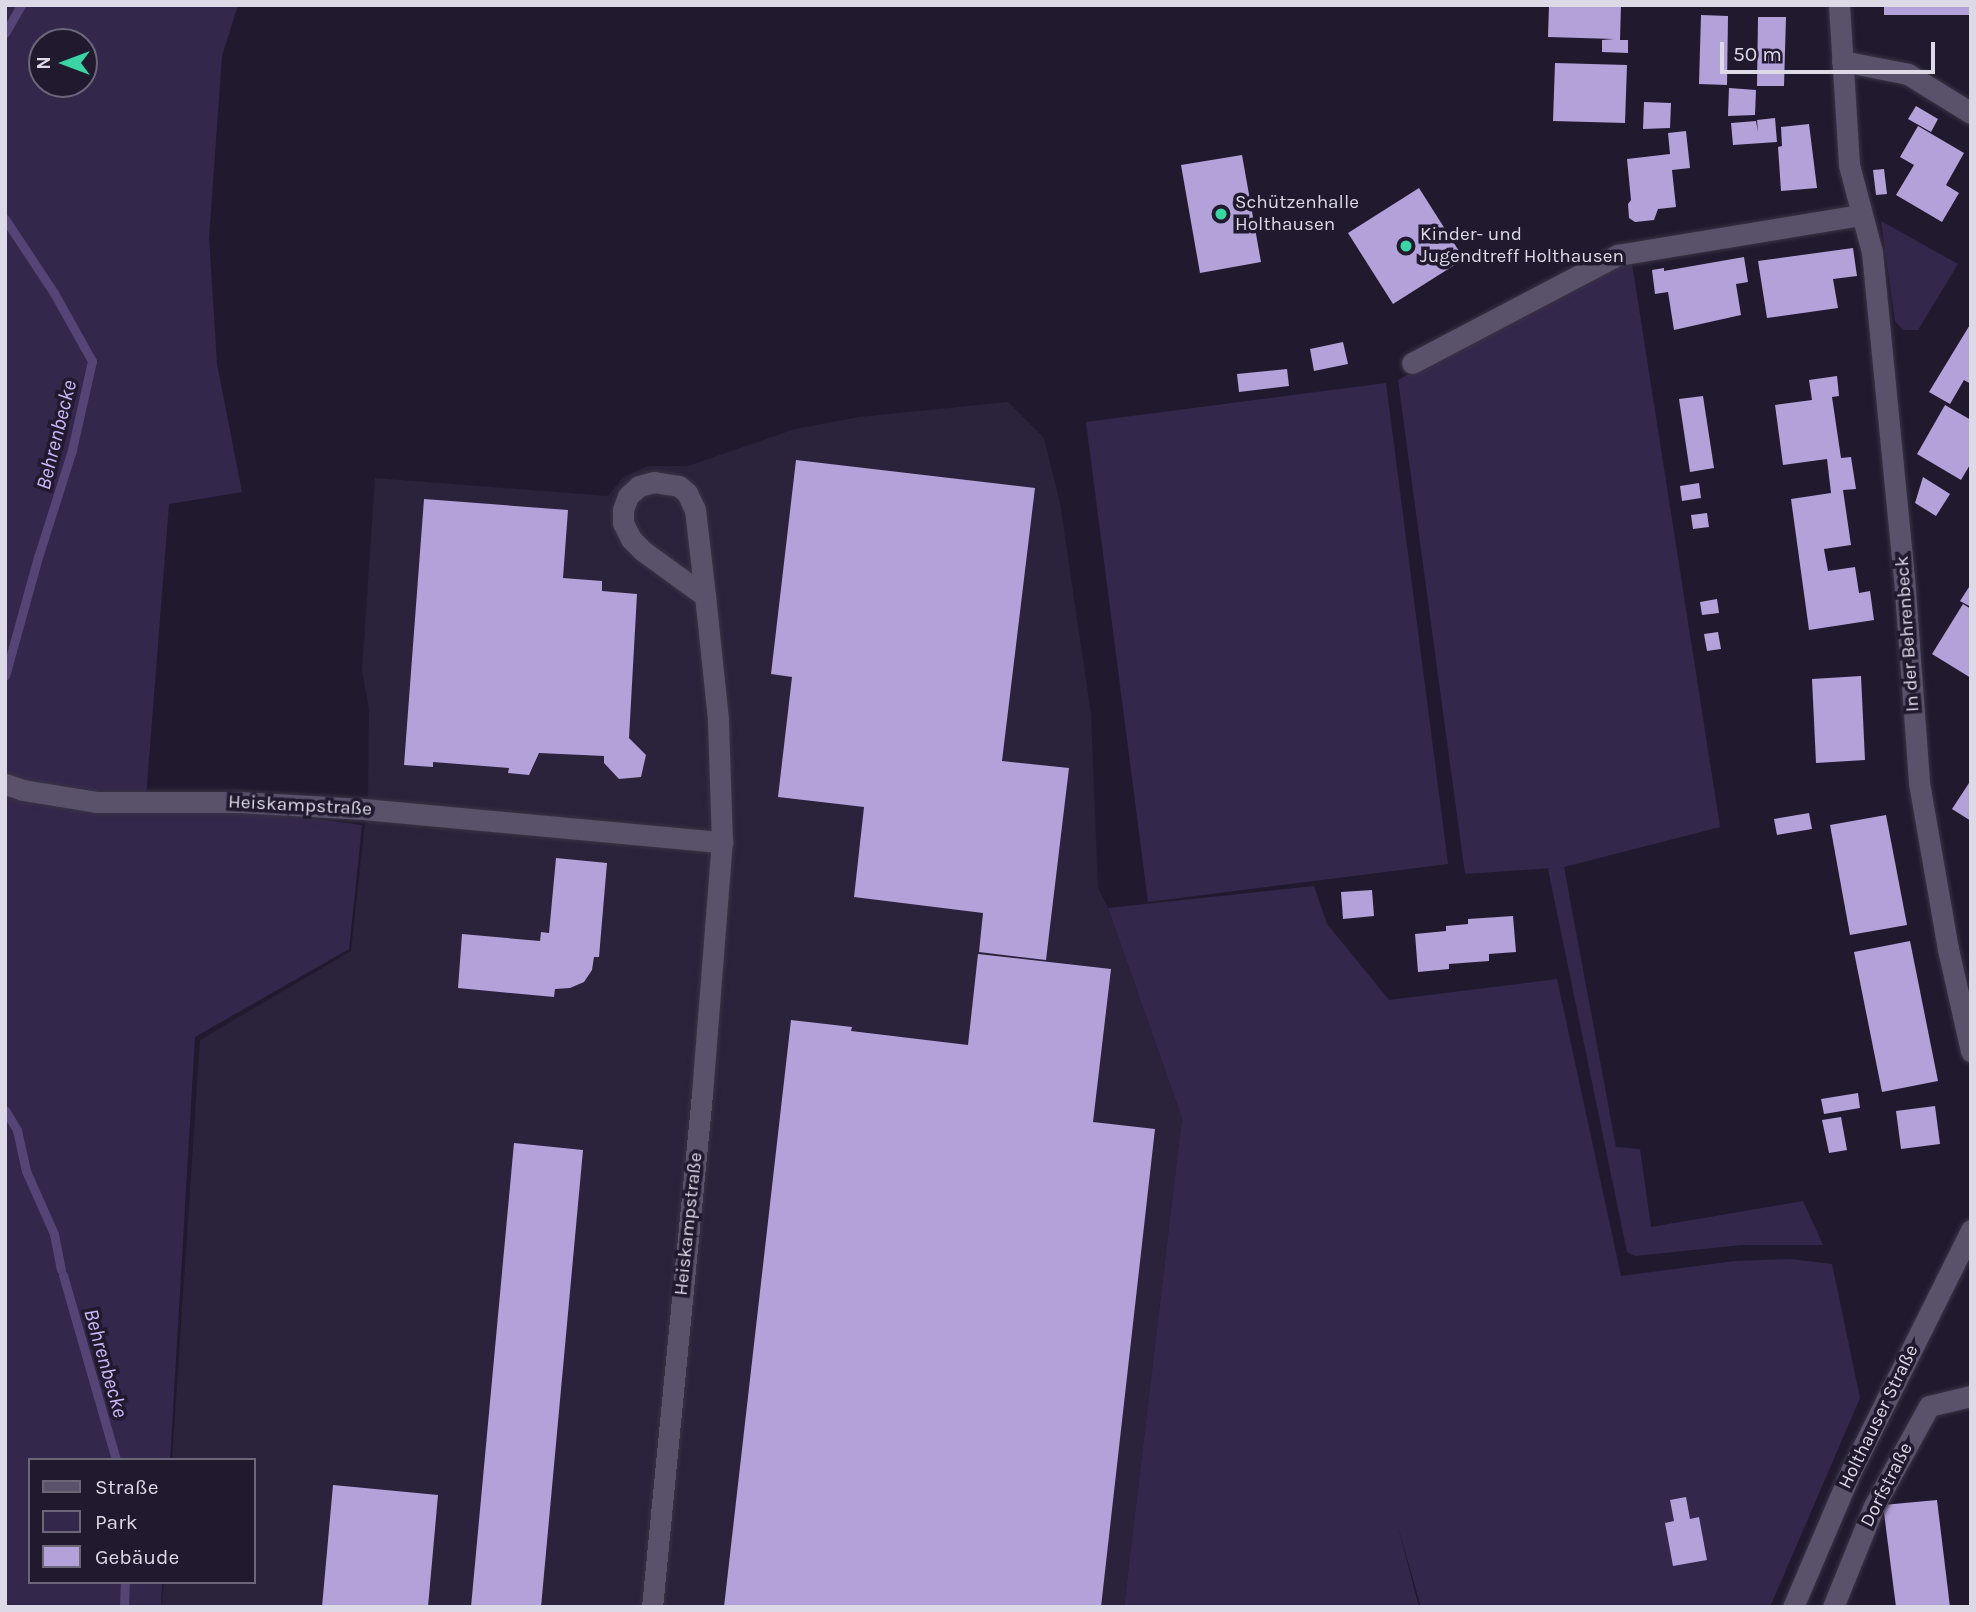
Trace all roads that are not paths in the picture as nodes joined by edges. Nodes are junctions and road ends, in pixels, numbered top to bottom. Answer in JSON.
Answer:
{"nodes":[{"id":1,"x":1839,"y":5,"type":"edge"},
{"id":2,"x":1842,"y":61,"type":"junction"},
{"id":3,"x":1971,"y":113,"type":"edge"},
{"id":4,"x":1860,"y":215,"type":"junction"},
{"id":5,"x":1412,"y":363,"type":"dead end"},
{"id":6,"x":705,"y":596,"type":"junction"},
{"id":7,"x":5,"y":784,"type":"edge"},
{"id":8,"x":722,"y":842,"type":"junction"},
{"id":9,"x":1971,"y":1051,"type":"edge"},
{"id":10,"x":1971,"y":1230,"type":"edge"},
{"id":11,"x":1971,"y":1396,"type":"edge"},
{"id":12,"x":652,"y":1607,"type":"edge"},
{"id":13,"x":1793,"y":1607,"type":"edge"},
{"id":14,"x":1833,"y":1607,"type":"edge"}],
"edges":[{"from":1,"to":2,"type":"street","name":"In der Behrenbeck"},
{"from":2,"to":3,"type":"street"},
{"from":2,"to":4,"type":"street","name":"In der Behrenbeck"},
{"from":4,"to":5,"type":"street"},
{"from":4,"to":9,"type":"street","name":"In der Behrenbeck"},
{"from":6,"to":6,"type":"street","name":"Heiskampstraße"},
{"from":6,"to":8,"type":"street","name":"Heiskampstraße"},
{"from":7,"to":8,"type":"street","name":"Heiskampstraße"},
{"from":8,"to":12,"type":"street","name":"Heiskampstraße"},
{"from":10,"to":13,"type":"street","name":"Holthauser Straße"},
{"from":11,"to":14,"type":"street","name":"Dorfstraße"}]}
